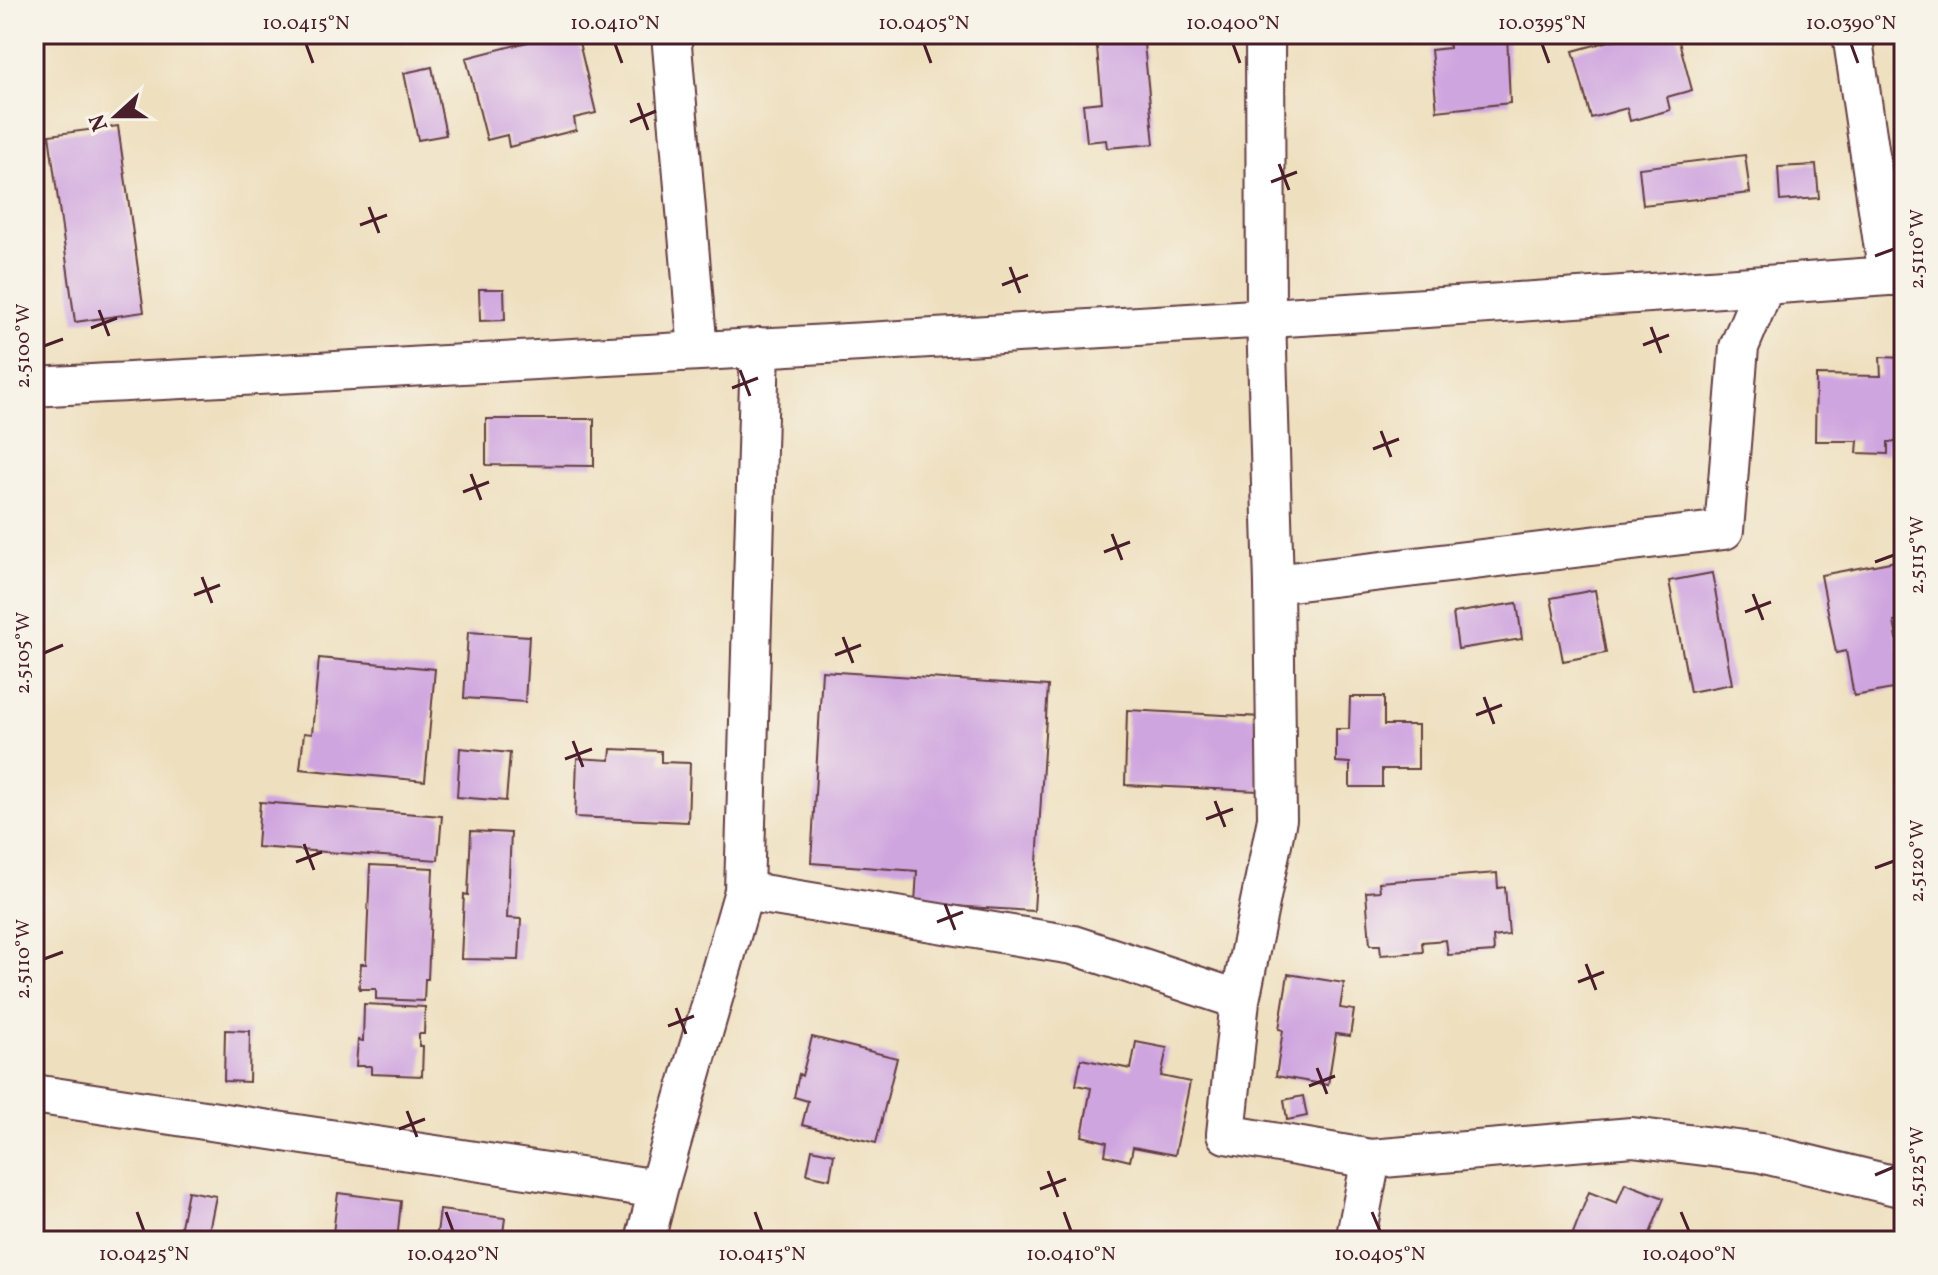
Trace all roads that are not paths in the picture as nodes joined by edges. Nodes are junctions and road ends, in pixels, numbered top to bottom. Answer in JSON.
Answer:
{"nodes":[{"id":1,"x":671,"y":34,"type":"edge"},
{"id":2,"x":1265,"y":34,"type":"edge"},
{"id":3,"x":1852,"y":34,"type":"edge"},
{"id":4,"x":1896,"y":276,"type":"edge"},
{"id":5,"x":1765,"y":285,"type":"junction"},
{"id":6,"x":1266,"y":317,"type":"junction"},
{"id":7,"x":760,"y":347,"type":"junction"},
{"id":8,"x":698,"y":351,"type":"junction"},
{"id":9,"x":34,"y":387,"type":"edge"},
{"id":10,"x":1274,"y":584,"type":"junction"},
{"id":11,"x":744,"y":891,"type":"junction"},
{"id":12,"x":1240,"y":1000,"type":"junction"},
{"id":13,"x":34,"y":1094,"type":"edge"},
{"id":14,"x":1371,"y":1159,"type":"junction"},
{"id":15,"x":1904,"y":1188,"type":"edge"},
{"id":16,"x":658,"y":1189,"type":"junction"},
{"id":17,"x":645,"y":1241,"type":"edge"},
{"id":18,"x":1355,"y":1241,"type":"edge"}],
"edges":[{"from":1,"to":8,"type":"street"},
{"from":2,"to":6,"type":"street"},
{"from":3,"to":4,"type":"street"},
{"from":4,"to":5,"type":"street"},
{"from":5,"to":6,"type":"street"},
{"from":5,"to":10,"type":"street"},
{"from":6,"to":7,"type":"street"},
{"from":6,"to":10,"type":"street"},
{"from":7,"to":8,"type":"street"},
{"from":7,"to":11,"type":"street"},
{"from":8,"to":9,"type":"street"},
{"from":10,"to":12,"type":"street"},
{"from":11,"to":12,"type":"street"},
{"from":11,"to":16,"type":"street"},
{"from":12,"to":14,"type":"street"},
{"from":13,"to":16,"type":"street"},
{"from":14,"to":15,"type":"street"},
{"from":14,"to":18,"type":"street"},
{"from":16,"to":17,"type":"street"}]}
